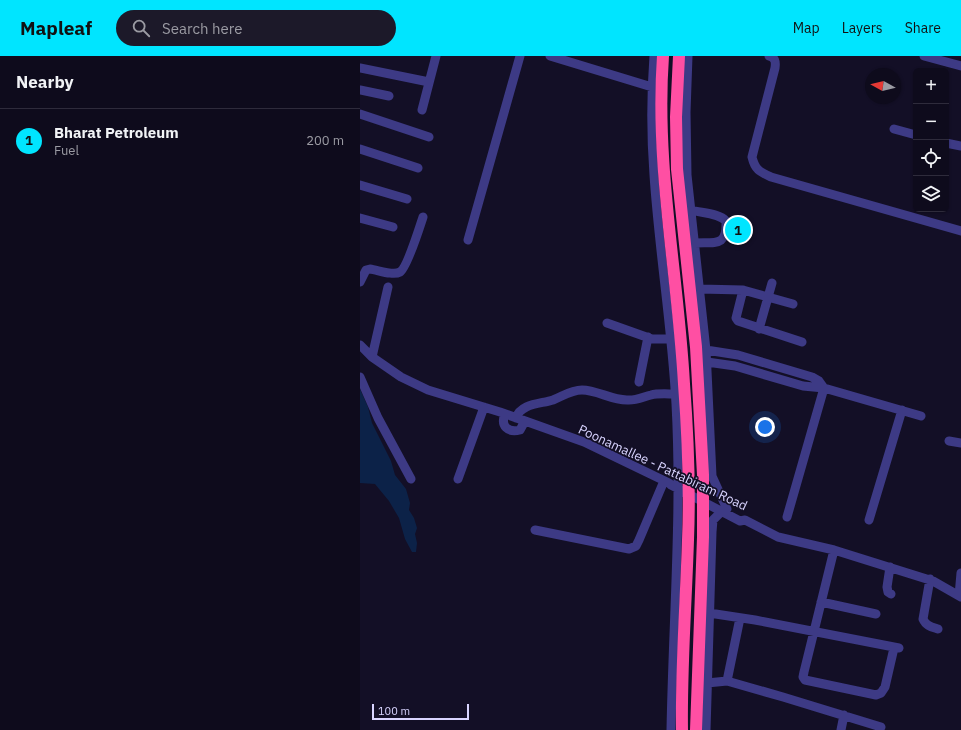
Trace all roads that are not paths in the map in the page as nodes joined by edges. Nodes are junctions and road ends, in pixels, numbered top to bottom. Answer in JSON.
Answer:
{"nodes":[{"id":1,"x":436,"y":56,"type":"edge"},
{"id":2,"x":520,"y":56,"type":"edge"},
{"id":3,"x":550,"y":56,"type":"edge"},
{"id":4,"x":654,"y":56,"type":"edge"},
{"id":5,"x":663,"y":56,"type":"edge"},
{"id":6,"x":679,"y":56,"type":"edge"},
{"id":7,"x":688,"y":56,"type":"edge"},
{"id":8,"x":924,"y":56,"type":"edge"},
{"id":9,"x":773,"y":57,"type":"edge"},
{"id":10,"x":961,"y":66,"type":"edge"},
{"id":11,"x":360,"y":68,"type":"edge"},
{"id":12,"x":429,"y":82,"type":"junction"},
{"id":13,"x":652,"y":87,"type":"junction"},
{"id":14,"x":360,"y":90,"type":"edge"},
{"id":15,"x":389,"y":96,"type":"dead end"},
{"id":16,"x":422,"y":110,"type":"dead end"},
{"id":17,"x":360,"y":114,"type":"edge"},
{"id":18,"x":894,"y":128,"type":"dead end"},
{"id":19,"x":913,"y":134,"type":"edge"},
{"id":20,"x":429,"y":137,"type":"dead end"},
{"id":21,"x":949,"y":144,"type":"edge"},
{"id":22,"x":961,"y":146,"type":"edge"},
{"id":23,"x":360,"y":149,"type":"edge"},
{"id":24,"x":418,"y":168,"type":"dead end"},
{"id":25,"x":360,"y":185,"type":"edge"},
{"id":26,"x":407,"y":199,"type":"dead end"},
{"id":27,"x":691,"y":210,"type":"junction"},
{"id":28,"x":423,"y":217,"type":"dead end"},
{"id":29,"x":360,"y":218,"type":"edge"},
{"id":30,"x":393,"y":227,"type":"dead end"},
{"id":31,"x":961,"y":231,"type":"edge"},
{"id":32,"x":468,"y":240,"type":"dead end"},
{"id":33,"x":695,"y":243,"type":"junction"},
{"id":34,"x":360,"y":282,"type":"edge"},
{"id":35,"x":772,"y":283,"type":"dead end"},
{"id":36,"x":388,"y":287,"type":"dead end"},
{"id":37,"x":700,"y":289,"type":"junction"},
{"id":38,"x":743,"y":290,"type":"junction"},
{"id":39,"x":768,"y":297,"type":"junction"},
{"id":40,"x":793,"y":304,"type":"dead end"},
{"id":41,"x":607,"y":323,"type":"dead end"},
{"id":42,"x":759,"y":329,"type":"junction"},
{"id":43,"x":648,"y":337,"type":"junction"},
{"id":44,"x":671,"y":339,"type":"junction"},
{"id":45,"x":802,"y":342,"type":"dead end"},
{"id":46,"x":360,"y":345,"type":"edge"},
{"id":47,"x":706,"y":350,"type":"junction"},
{"id":48,"x":372,"y":357,"type":"junction"},
{"id":49,"x":707,"y":362,"type":"junction"},
{"id":50,"x":360,"y":377,"type":"edge"},
{"id":51,"x":639,"y":382,"type":"dead end"},
{"id":52,"x":824,"y":388,"type":"junction"},
{"id":53,"x":676,"y":394,"type":"junction"},
{"id":54,"x":484,"y":407,"type":"junction"},
{"id":55,"x":902,"y":410,"type":"junction"},
{"id":56,"x":504,"y":414,"type":"junction"},
{"id":57,"x":922,"y":416,"type":"dead end"},
{"id":58,"x":521,"y":419,"type":"junction"},
{"id":59,"x":949,"y":441,"type":"dead end"},
{"id":60,"x":961,"y":443,"type":"edge"},
{"id":61,"x":411,"y":478,"type":"dead end"},
{"id":62,"x":458,"y":479,"type":"dead end"},
{"id":63,"x":667,"y":482,"type":"junction"},
{"id":64,"x":683,"y":489,"type":"junction"},
{"id":65,"x":703,"y":500,"type":"junction"},
{"id":66,"x":724,"y":510,"type":"junction"},
{"id":67,"x":787,"y":517,"type":"dead end"},
{"id":68,"x":713,"y":520,"type":"junction"},
{"id":69,"x":869,"y":520,"type":"dead end"},
{"id":70,"x":703,"y":528,"type":"junction"},
{"id":71,"x":535,"y":530,"type":"dead end"},
{"id":72,"x":834,"y":550,"type":"junction"},
{"id":73,"x":890,"y":567,"type":"junction"},
{"id":74,"x":961,"y":573,"type":"edge"},
{"id":75,"x":930,"y":580,"type":"junction"},
{"id":76,"x":891,"y":594,"type":"dead end"},
{"id":77,"x":960,"y":597,"type":"edge"},
{"id":78,"x":821,"y":602,"type":"junction"},
{"id":79,"x":709,"y":613,"type":"junction"},
{"id":80,"x":876,"y":614,"type":"dead end"},
{"id":81,"x":740,"y":618,"type":"junction"},
{"id":82,"x":938,"y":628,"type":"dead end"},
{"id":83,"x":814,"y":632,"type":"junction"},
{"id":84,"x":727,"y":681,"type":"junction"},
{"id":85,"x":707,"y":683,"type":"junction"},
{"id":86,"x":844,"y":715,"type":"junction"},
{"id":87,"x":881,"y":727,"type":"dead end"},
{"id":88,"x":671,"y":730,"type":"edge"},
{"id":89,"x":682,"y":730,"type":"edge"},
{"id":90,"x":696,"y":730,"type":"edge"},
{"id":91,"x":706,"y":730,"type":"edge"},
{"id":92,"x":841,"y":730,"type":"edge"}],
"edges":[{"from":1,"to":12,"type":"street"},
{"from":2,"to":32,"type":"street"},
{"from":3,"to":13,"type":"street"},
{"from":4,"to":13,"type":"street"},
{"from":5,"to":64,"type":"highway"},
{"from":6,"to":65,"type":"highway"},
{"from":7,"to":27,"type":"street"},
{"from":8,"to":10,"type":"street"},
{"from":9,"to":31,"type":"street"},
{"from":11,"to":12,"type":"street"},
{"from":12,"to":16,"type":"street"},
{"from":13,"to":44,"type":"street"},
{"from":14,"to":15,"type":"street"},
{"from":17,"to":20,"type":"street"},
{"from":18,"to":19,"type":"street"},
{"from":21,"to":22,"type":"street"},
{"from":23,"to":24,"type":"street"},
{"from":25,"to":26,"type":"street"},
{"from":27,"to":33,"type":"street"},
{"from":27,"to":33,"type":"street"},
{"from":28,"to":34,"type":"street"},
{"from":29,"to":30,"type":"street"},
{"from":33,"to":37,"type":"street"},
{"from":35,"to":39,"type":"street"},
{"from":36,"to":48,"type":"street"},
{"from":37,"to":38,"type":"street"},
{"from":37,"to":47,"type":"street"},
{"from":38,"to":39,"type":"street"},
{"from":38,"to":42,"type":"street"},
{"from":39,"to":40,"type":"street"},
{"from":39,"to":42,"type":"street"},
{"from":41,"to":43,"type":"street"},
{"from":42,"to":45,"type":"street"},
{"from":43,"to":44,"type":"street"},
{"from":43,"to":51,"type":"street"},
{"from":44,"to":53,"type":"street"},
{"from":46,"to":48,"type":"street","name":"Poonamallee - Pattabiram Road"},
{"from":47,"to":49,"type":"street"},
{"from":47,"to":52,"type":"street"},
{"from":48,"to":54,"type":"street","name":"Poonamallee - Pattabiram Road"},
{"from":49,"to":52,"type":"street"},
{"from":49,"to":66,"type":"street"},
{"from":50,"to":61,"type":"street"},
{"from":52,"to":55,"type":"street"},
{"from":52,"to":67,"type":"street"},
{"from":53,"to":58,"type":"street"},
{"from":53,"to":64,"type":"street"},
{"from":54,"to":56,"type":"street","name":"Poonamallee - Pattabiram Road"},
{"from":54,"to":62,"type":"street"},
{"from":55,"to":57,"type":"street"},
{"from":55,"to":69,"type":"street"},
{"from":56,"to":58,"type":"street","name":"Poonamallee - Pattabiram Road"},
{"from":56,"to":58,"type":"street"},
{"from":58,"to":63,"type":"street","name":"Poonamallee - Pattabiram Road"},
{"from":59,"to":60,"type":"street"},
{"from":63,"to":64,"type":"street","name":"Poonamallee - Pattabiram Road"},
{"from":63,"to":71,"type":"street"},
{"from":64,"to":65,"type":"street","name":"Poonamallee - Pattabiram Road"},
{"from":64,"to":88,"type":"street"},
{"from":64,"to":89,"type":"highway"},
{"from":65,"to":66,"type":"street","name":"Poonamallee - Pattabiram Road"},
{"from":65,"to":70,"type":"highway"},
{"from":66,"to":68,"type":"street"},
{"from":66,"to":72,"type":"street","name":"Poonamallee - Pattabiram Road"},
{"from":68,"to":70,"type":"street"},
{"from":68,"to":79,"type":"street"},
{"from":70,"to":90,"type":"highway"},
{"from":72,"to":73,"type":"street","name":"Poonamallee - Pattabiram Road"},
{"from":72,"to":78,"type":"street"},
{"from":73,"to":75,"type":"street","name":"Poonamallee - Pattabiram Road"},
{"from":73,"to":76,"type":"street"},
{"from":74,"to":77,"type":"street"},
{"from":75,"to":77,"type":"street","name":"Poonamallee - Pattabiram Road"},
{"from":75,"to":82,"type":"street"},
{"from":78,"to":80,"type":"street"},
{"from":78,"to":83,"type":"street"},
{"from":79,"to":81,"type":"street"},
{"from":79,"to":85,"type":"street"},
{"from":81,"to":83,"type":"street"},
{"from":81,"to":84,"type":"street"},
{"from":83,"to":83,"type":"street"},
{"from":84,"to":85,"type":"street"},
{"from":84,"to":86,"type":"street"},
{"from":85,"to":91,"type":"street"},
{"from":86,"to":87,"type":"street"},
{"from":86,"to":92,"type":"street"}]}
